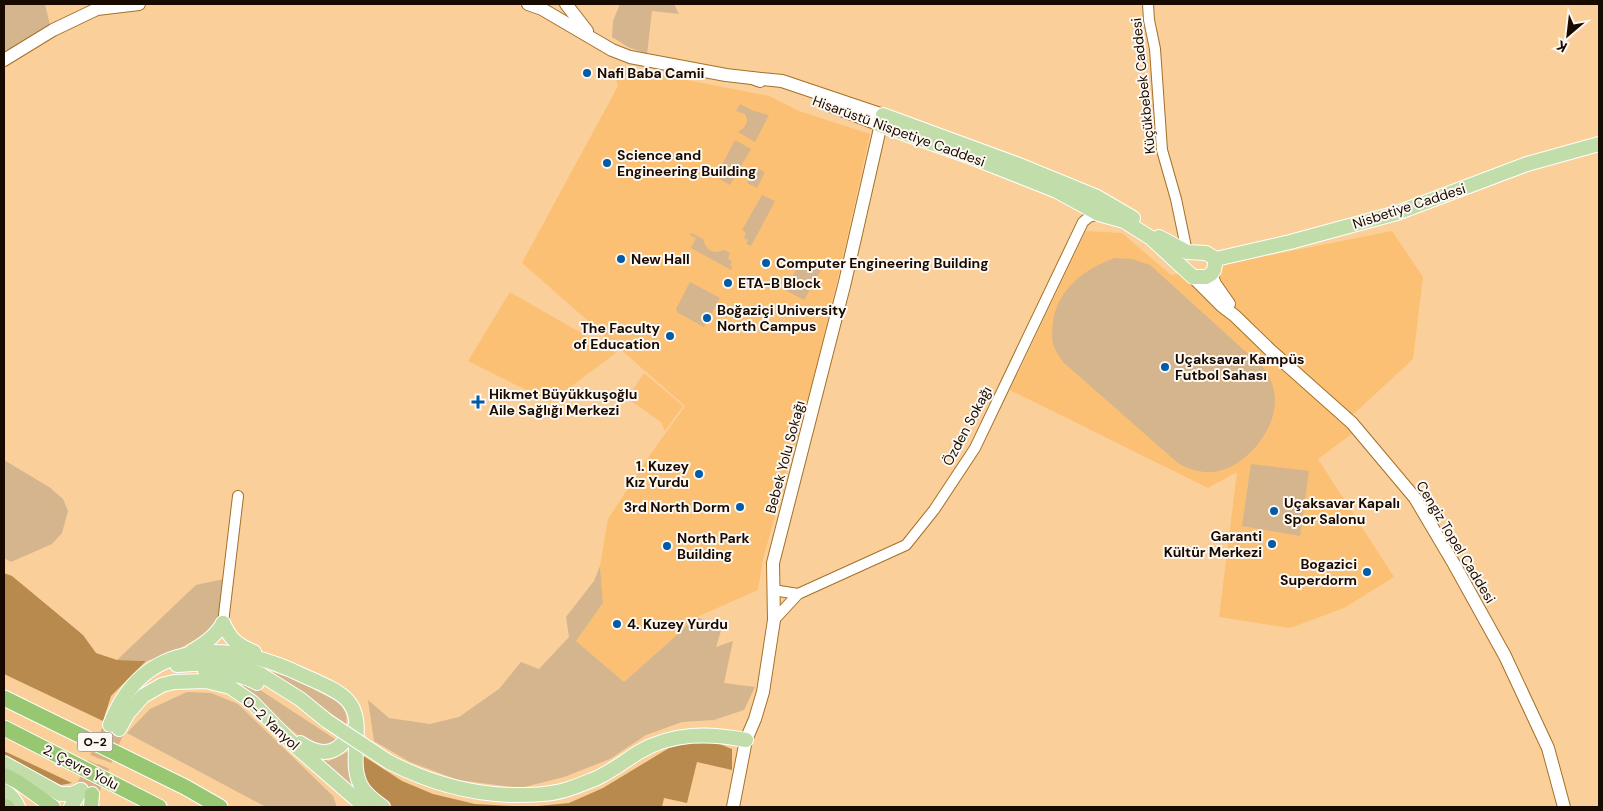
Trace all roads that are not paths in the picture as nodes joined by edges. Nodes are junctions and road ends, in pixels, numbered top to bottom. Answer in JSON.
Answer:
{"nodes":[{"id":1,"x":139,"y":4,"type":"edge"},
{"id":2,"x":528,"y":4,"type":"edge"},
{"id":3,"x":566,"y":4,"type":"edge"},
{"id":4,"x":1148,"y":4,"type":"edge"},
{"id":5,"x":547,"y":6,"type":"edge"},
{"id":6,"x":594,"y":39,"type":"junction"},
{"id":7,"x":4,"y":60,"type":"edge"},
{"id":8,"x":881,"y":120,"type":"junction"},
{"id":9,"x":1599,"y":144,"type":"edge"},
{"id":10,"x":1099,"y":214,"type":"junction"},
{"id":11,"x":1187,"y":252,"type":"junction"},
{"id":12,"x":1216,"y":259,"type":"junction"},
{"id":13,"x":1188,"y":273,"type":"junction"},
{"id":14,"x":1212,"y":274,"type":"junction"},
{"id":15,"x":1235,"y":316,"type":"junction"},
{"id":16,"x":238,"y":496,"type":"dead end"},
{"id":17,"x":773,"y":590,"type":"junction"},
{"id":18,"x":798,"y":594,"type":"junction"},
{"id":19,"x":774,"y":620,"type":"junction"},
{"id":20,"x":223,"y":622,"type":"junction"},
{"id":21,"x":187,"y":654,"type":"junction"},
{"id":22,"x":286,"y":667,"type":"junction"},
{"id":23,"x":140,"y":676,"type":"junction"},
{"id":24,"x":162,"y":685,"type":"junction"},
{"id":25,"x":4,"y":698,"type":"edge"},
{"id":26,"x":327,"y":721,"type":"junction"},
{"id":27,"x":356,"y":725,"type":"junction"},
{"id":28,"x":4,"y":728,"type":"edge"},
{"id":29,"x":282,"y":733,"type":"junction"},
{"id":30,"x":746,"y":740,"type":"junction"},
{"id":31,"x":4,"y":763,"type":"edge"},
{"id":32,"x":4,"y":775,"type":"edge"},
{"id":33,"x":185,"y":787,"type":"junction"},
{"id":34,"x":4,"y":791,"type":"edge"},
{"id":35,"x":88,"y":797,"type":"edge"},
{"id":36,"x":50,"y":804,"type":"edge"},
{"id":37,"x":18,"y":807,"type":"edge"},
{"id":38,"x":71,"y":807,"type":"edge"},
{"id":39,"x":84,"y":807,"type":"edge"},
{"id":40,"x":159,"y":807,"type":"edge"},
{"id":41,"x":220,"y":807,"type":"edge"},
{"id":42,"x":224,"y":807,"type":"edge"},
{"id":43,"x":365,"y":807,"type":"edge"},
{"id":44,"x":383,"y":807,"type":"edge"},
{"id":45,"x":733,"y":807,"type":"edge"},
{"id":46,"x":1564,"y":807,"type":"edge"}],
"edges":[{"from":1,"to":7,"type":"main road"},
{"from":2,"to":5,"type":"main road","name":"Hisarüstü Nispetiye Caddesi"},
{"from":3,"to":6,"type":"main road","name":"Hisarüstü Nispetiye Caddesi"},
{"from":4,"to":11,"type":"street","name":"Küçükbebek Caddesi"},
{"from":5,"to":6,"type":"main road","name":"Hisarüstü Nispetiye Caddesi"},
{"from":6,"to":8,"type":"main road","name":"Hisarüstü Nispetiye Caddesi"},
{"from":8,"to":10,"type":"main road","name":"Hisarüstü Nispetiye Caddesi"},
{"from":8,"to":11,"type":"main road"},
{"from":8,"to":17,"type":"main road","name":"Bebek Yolu Sokağı"},
{"from":9,"to":12,"type":"main road","name":"Nisbetiye Caddesi"},
{"from":10,"to":13,"type":"main road","name":"Hisarüstü Nispetiye Caddesi"},
{"from":10,"to":18,"type":"street","name":"Özden Sokağı"},
{"from":11,"to":12,"type":"main road"},
{"from":11,"to":13,"type":"main road"},
{"from":12,"to":14,"type":"main road"},
{"from":13,"to":14,"type":"main road"},
{"from":13,"to":15,"type":"main road"},
{"from":14,"to":15,"type":"main road"},
{"from":15,"to":46,"type":"main road","name":"Cengiz Topel Caddesi"},
{"from":16,"to":20,"type":"street"},
{"from":17,"to":18,"type":"street"},
{"from":17,"to":19,"type":"main road","name":"Bebek Yolu Sokağı"},
{"from":18,"to":19,"type":"street","name":"Özden Sokağı"},
{"from":19,"to":30,"type":"main road","name":"Bebek Yolu Sokağı"},
{"from":20,"to":21,"type":"main road"},
{"from":20,"to":22,"type":"main road"},
{"from":21,"to":22,"type":"main road"},
{"from":21,"to":23,"type":"main road"},
{"from":22,"to":27,"type":"main road"},
{"from":23,"to":24,"type":"main road","name":"O-2 Yanyol"},
{"from":23,"to":26,"type":"main road"},
{"from":24,"to":26,"type":"main road"},
{"from":24,"to":29,"type":"main road","name":"O-2 Yanyol"},
{"from":25,"to":33,"type":"highway","name":"2. Çevre Yolu","number":"O-2"},
{"from":26,"to":30,"type":"main road","bridge":true},
{"from":27,"to":29,"type":"main road"},
{"from":27,"to":44,"type":"main road"},
{"from":28,"to":40,"type":"highway","name":"2. Çevre Yolu","number":"O-2"},
{"from":29,"to":43,"type":"main road","name":"O-2 Yanyol"},
{"from":30,"to":45,"type":"main road","name":"Bebek Yolu Sokağı"},
{"from":31,"to":35,"type":"main road"},
{"from":32,"to":36,"type":"highway"},
{"from":33,"to":41,"type":"highway","name":"2. Çevre Yolu","number":"O-2"},
{"from":33,"to":42,"type":"highway"},
{"from":34,"to":37,"type":"main road"},
{"from":35,"to":38,"type":"main road"},
{"from":35,"to":39,"type":"main road"}]}
